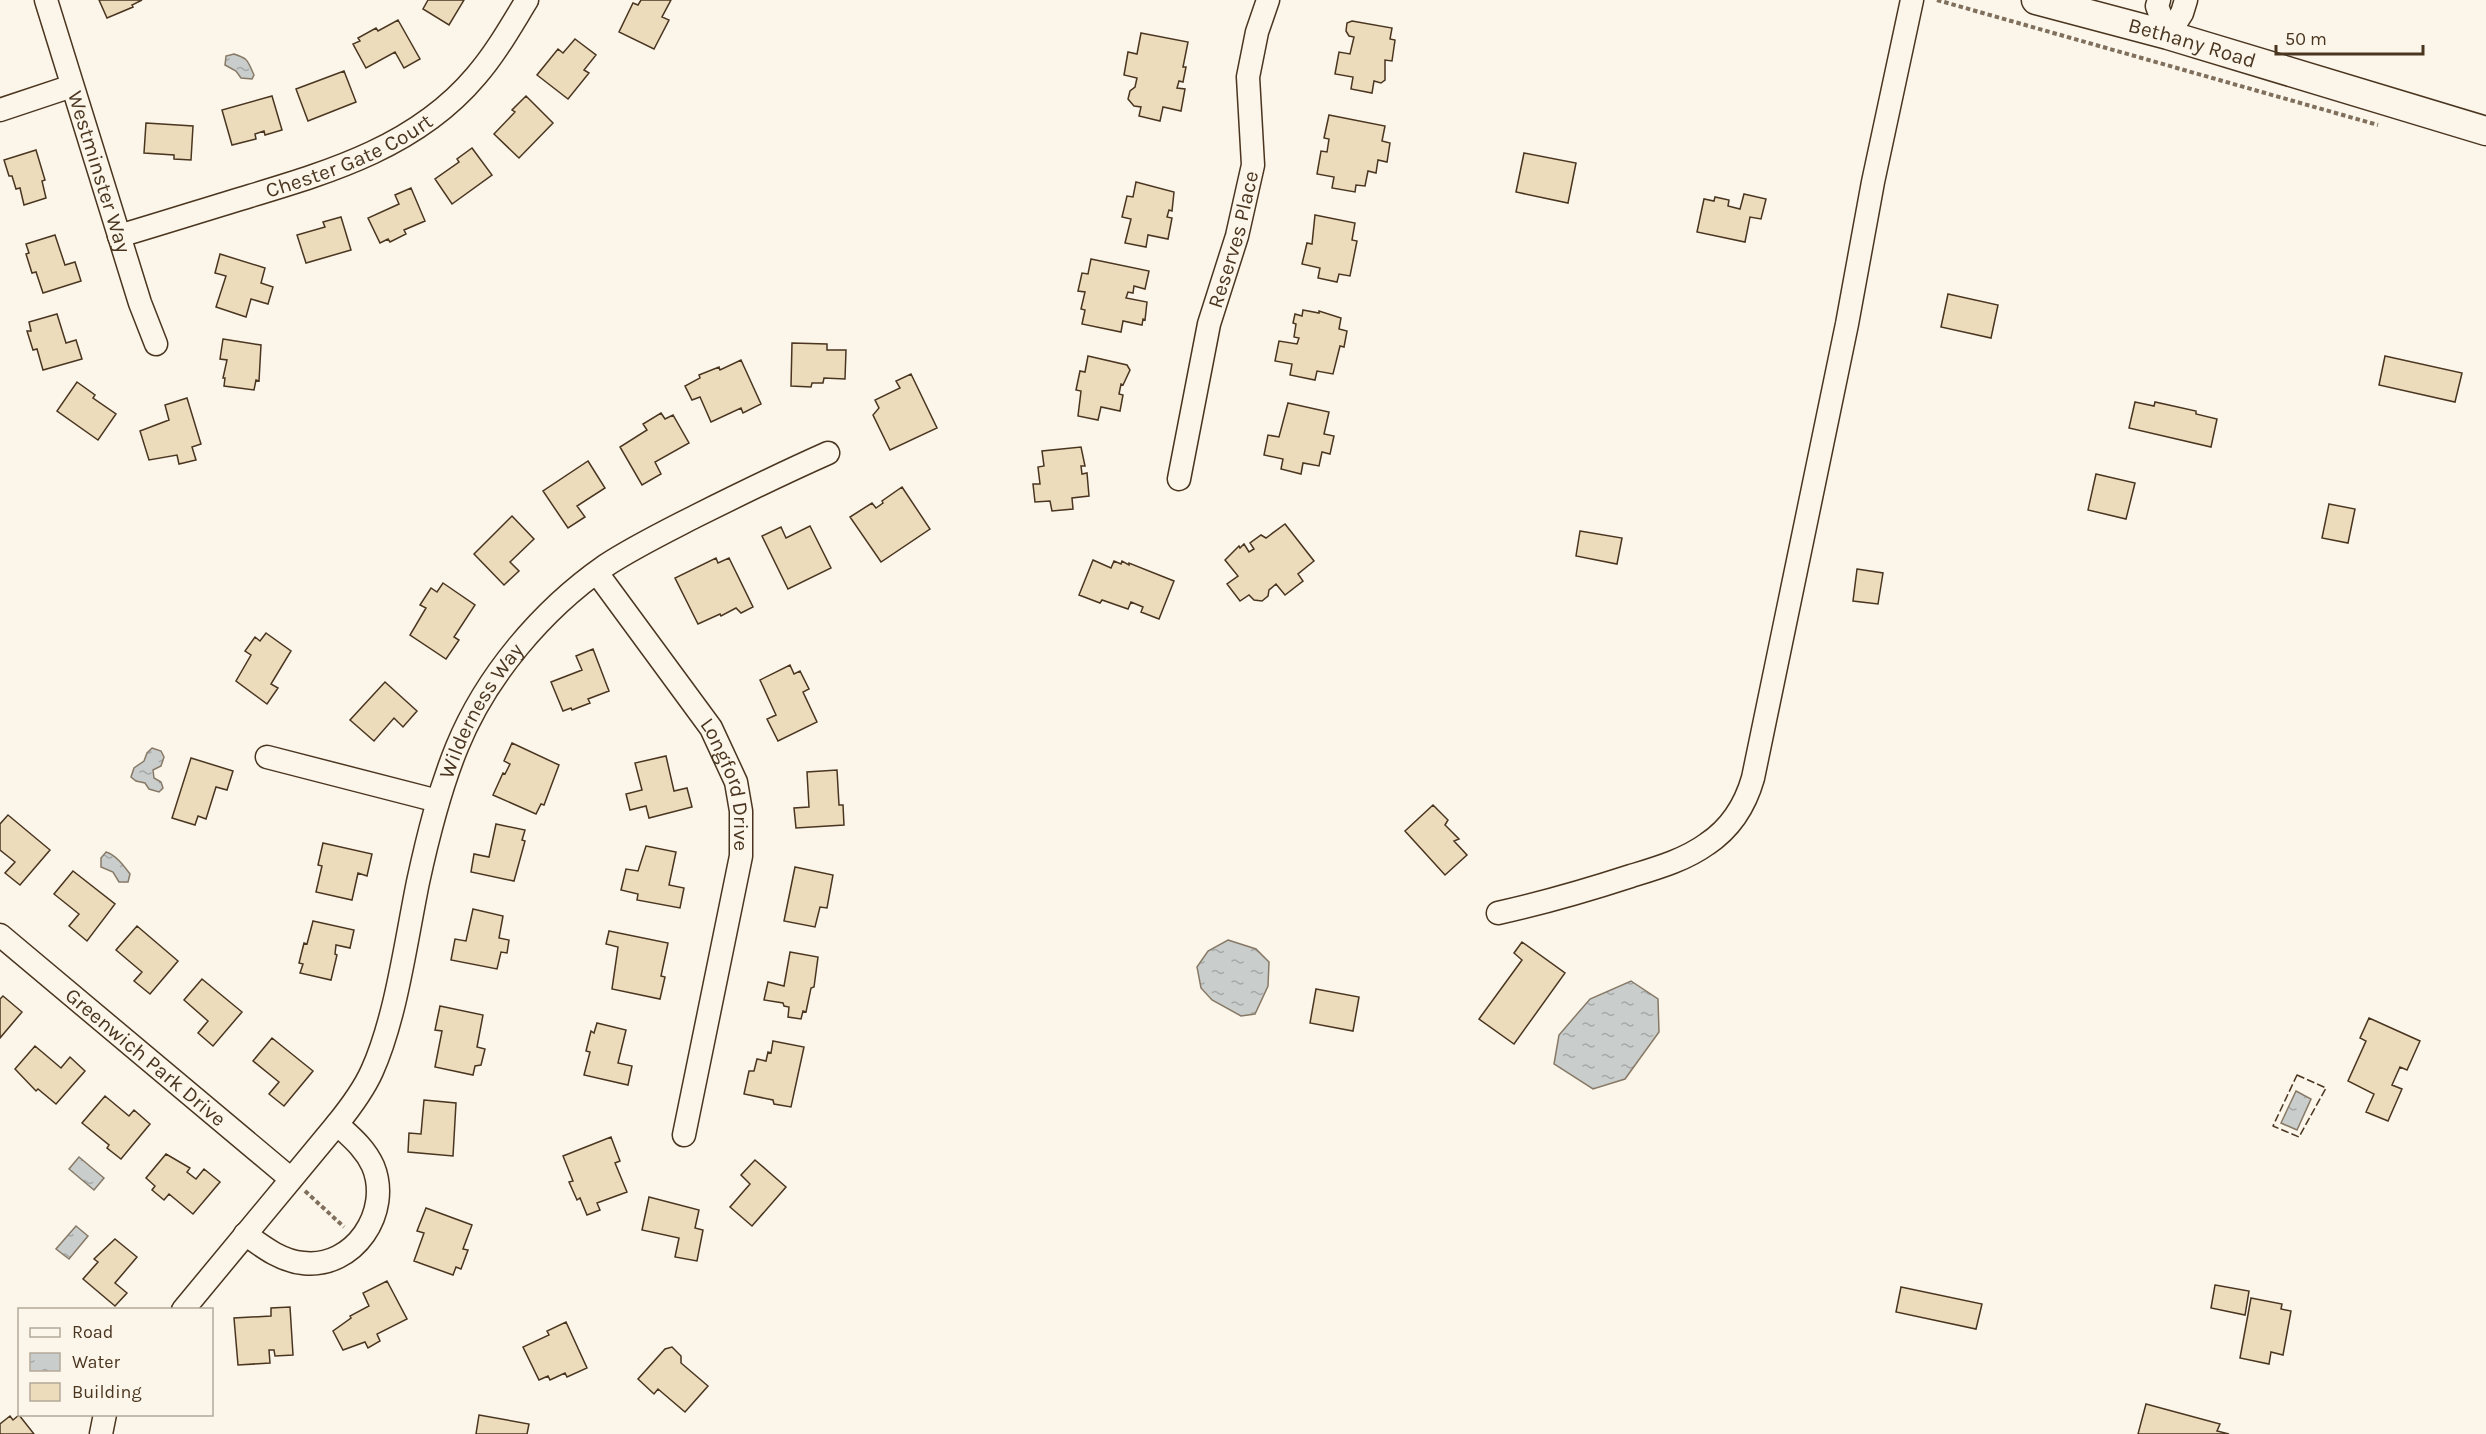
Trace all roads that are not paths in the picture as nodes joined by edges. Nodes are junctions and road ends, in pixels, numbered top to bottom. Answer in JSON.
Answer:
{"nodes":[{"id":1,"x":45,"y":0,"type":"edge"},
{"id":2,"x":527,"y":0,"type":"edge"},
{"id":3,"x":1268,"y":0,"type":"edge"},
{"id":4,"x":1912,"y":0,"type":"edge"},
{"id":5,"x":2036,"y":0,"type":"edge"},
{"id":6,"x":2159,"y":0,"type":"edge"},
{"id":7,"x":2186,"y":0,"type":"edge"},
{"id":8,"x":2168,"y":35,"type":"junction"},
{"id":9,"x":72,"y":86,"type":"junction"},
{"id":10,"x":0,"y":110,"type":"edge"},
{"id":11,"x":2486,"y":131,"type":"edge"},
{"id":12,"x":119,"y":236,"type":"junction"},
{"id":13,"x":156,"y":344,"type":"dead end"},
{"id":14,"x":828,"y":453,"type":"dead end"},
{"id":15,"x":1179,"y":479,"type":"dead end"},
{"id":16,"x":597,"y":573,"type":"junction"},
{"id":17,"x":267,"y":756,"type":"dead end"},
{"id":18,"x":438,"y":801,"type":"junction"},
{"id":19,"x":1498,"y":913,"type":"dead end"},
{"id":20,"x":0,"y":935,"type":"edge"},
{"id":21,"x":337,"y":1124,"type":"junction"},
{"id":22,"x":684,"y":1135,"type":"dead end"},
{"id":23,"x":291,"y":1179,"type":"junction"},
{"id":24,"x":245,"y":1234,"type":"junction"},
{"id":25,"x":185,"y":1308,"type":"edge"},
{"id":26,"x":105,"y":1416,"type":"edge"},
{"id":27,"x":101,"y":1434,"type":"edge"}],
"edges":[{"from":1,"to":9,"type":"street","name":"Westminster Way"},
{"from":2,"to":12,"type":"street","name":"Chester Gate Court"},
{"from":3,"to":15,"type":"street","name":"Reserves Place"},
{"from":4,"to":19,"type":"street"},
{"from":5,"to":8,"type":"main road","name":"Bethany Road"},
{"from":6,"to":8,"type":"street"},
{"from":7,"to":8,"type":"street"},
{"from":8,"to":11,"type":"main road","name":"Bethany Road"},
{"from":9,"to":10,"type":"street"},
{"from":9,"to":12,"type":"street","name":"Westminster Way"},
{"from":12,"to":13,"type":"street","name":"Westminster Way"},
{"from":14,"to":16,"type":"street","name":"Wilderness Way"},
{"from":16,"to":18,"type":"street","name":"Wilderness Way"},
{"from":16,"to":22,"type":"street","name":"Longford Drive"},
{"from":17,"to":18,"type":"street"},
{"from":18,"to":21,"type":"street","name":"Wilderness Way"},
{"from":20,"to":23,"type":"street","name":"Greenwich Park Drive"},
{"from":21,"to":23,"type":"street","name":"Wilderness Way"},
{"from":21,"to":24,"type":"street"},
{"from":23,"to":24,"type":"street","name":"Wilderness Way"},
{"from":24,"to":25,"type":"street","name":"Wilderness Way"},
{"from":26,"to":27,"type":"street"}]}
